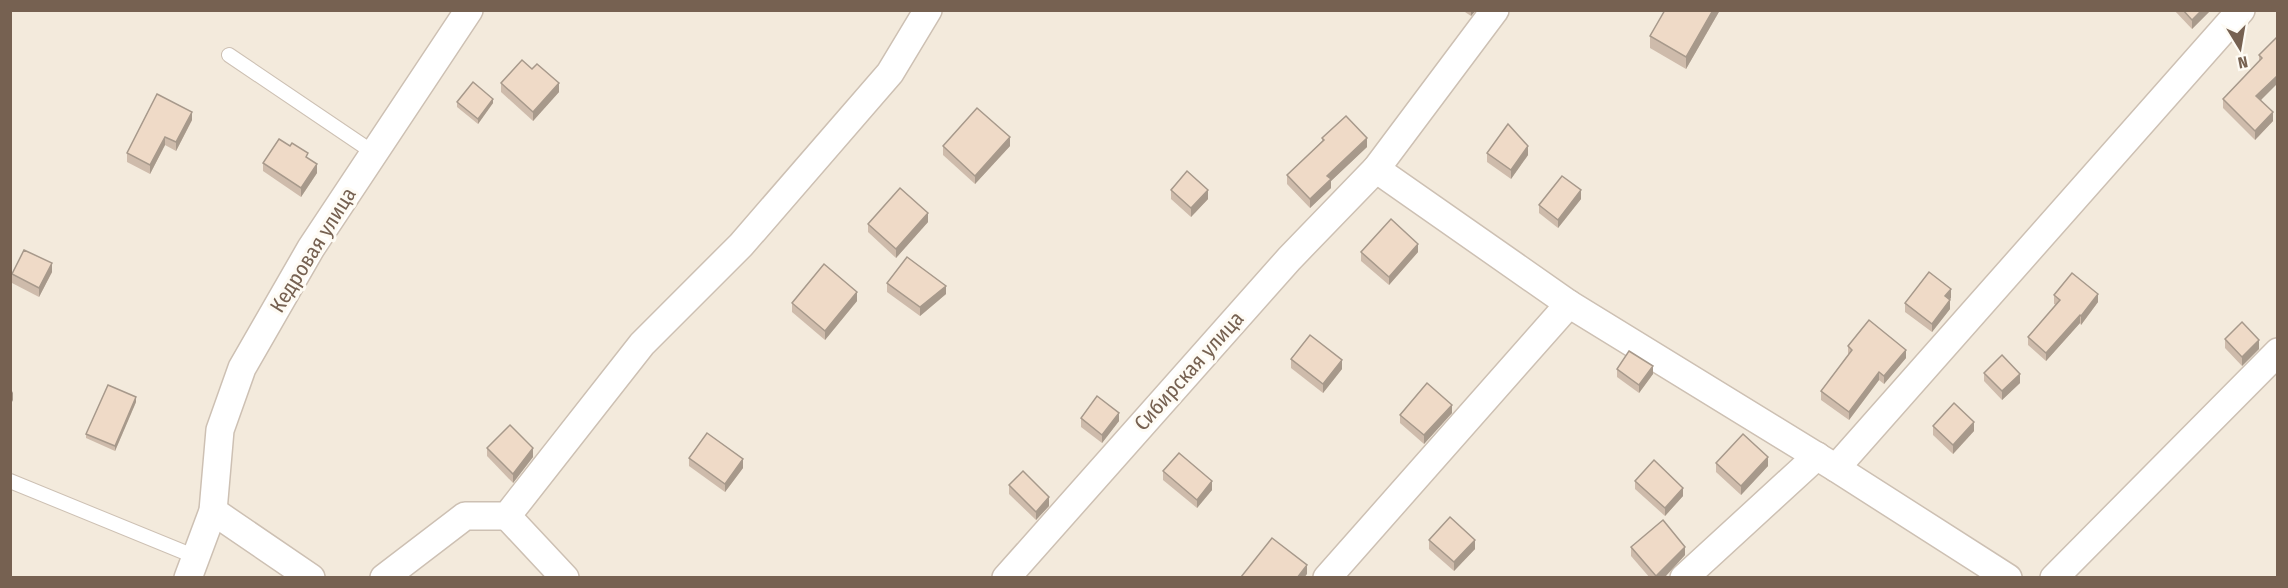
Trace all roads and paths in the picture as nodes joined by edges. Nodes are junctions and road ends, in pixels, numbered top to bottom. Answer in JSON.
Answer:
{"nodes":[{"id":1,"x":469,"y":10,"type":"edge"},
{"id":2,"x":928,"y":10,"type":"edge"},
{"id":3,"x":1495,"y":10,"type":"edge"},
{"id":4,"x":2241,"y":10,"type":"edge"},
{"id":5,"x":229,"y":55,"type":"dead end"},
{"id":6,"x":374,"y":153,"type":"junction"},
{"id":7,"x":1376,"y":169,"type":"junction"},
{"id":8,"x":1569,"y":304,"type":"junction"},
{"id":9,"x":2277,"y":352,"type":"edge"},
{"id":10,"x":1827,"y":462,"type":"junction"},
{"id":11,"x":10,"y":481,"type":"edge"},
{"id":12,"x":213,"y":511,"type":"junction"},
{"id":13,"x":507,"y":516,"type":"junction"},
{"id":14,"x":192,"y":567,"type":"edge"},
{"id":15,"x":311,"y":578,"type":"edge"},
{"id":16,"x":384,"y":578,"type":"edge"},
{"id":17,"x":565,"y":578,"type":"edge"},
{"id":18,"x":1006,"y":578,"type":"edge"},
{"id":19,"x":1327,"y":578,"type":"edge"},
{"id":20,"x":1684,"y":578,"type":"edge"},
{"id":21,"x":2008,"y":578,"type":"edge"},
{"id":22,"x":2054,"y":578,"type":"edge"}],
"edges":[{"from":1,"to":6,"type":"street","name":"Кедровая улица"},
{"from":2,"to":13,"type":"street"},
{"from":3,"to":7,"type":"street","name":"Сибирская улица"},
{"from":4,"to":10,"type":"street"},
{"from":5,"to":6,"type":"lane"},
{"from":6,"to":12,"type":"street","name":"Кедровая улица"},
{"from":7,"to":8,"type":"street"},
{"from":7,"to":18,"type":"street","name":"Сибирская улица"},
{"from":8,"to":10,"type":"street"},
{"from":8,"to":19,"type":"street"},
{"from":9,"to":22,"type":"street"},
{"from":10,"to":20,"type":"street"},
{"from":10,"to":21,"type":"street"},
{"from":11,"to":14,"type":"lane"},
{"from":12,"to":14,"type":"street","name":"Кедровая улица"},
{"from":12,"to":15,"type":"street"},
{"from":13,"to":16,"type":"street"},
{"from":13,"to":17,"type":"street"}]}
